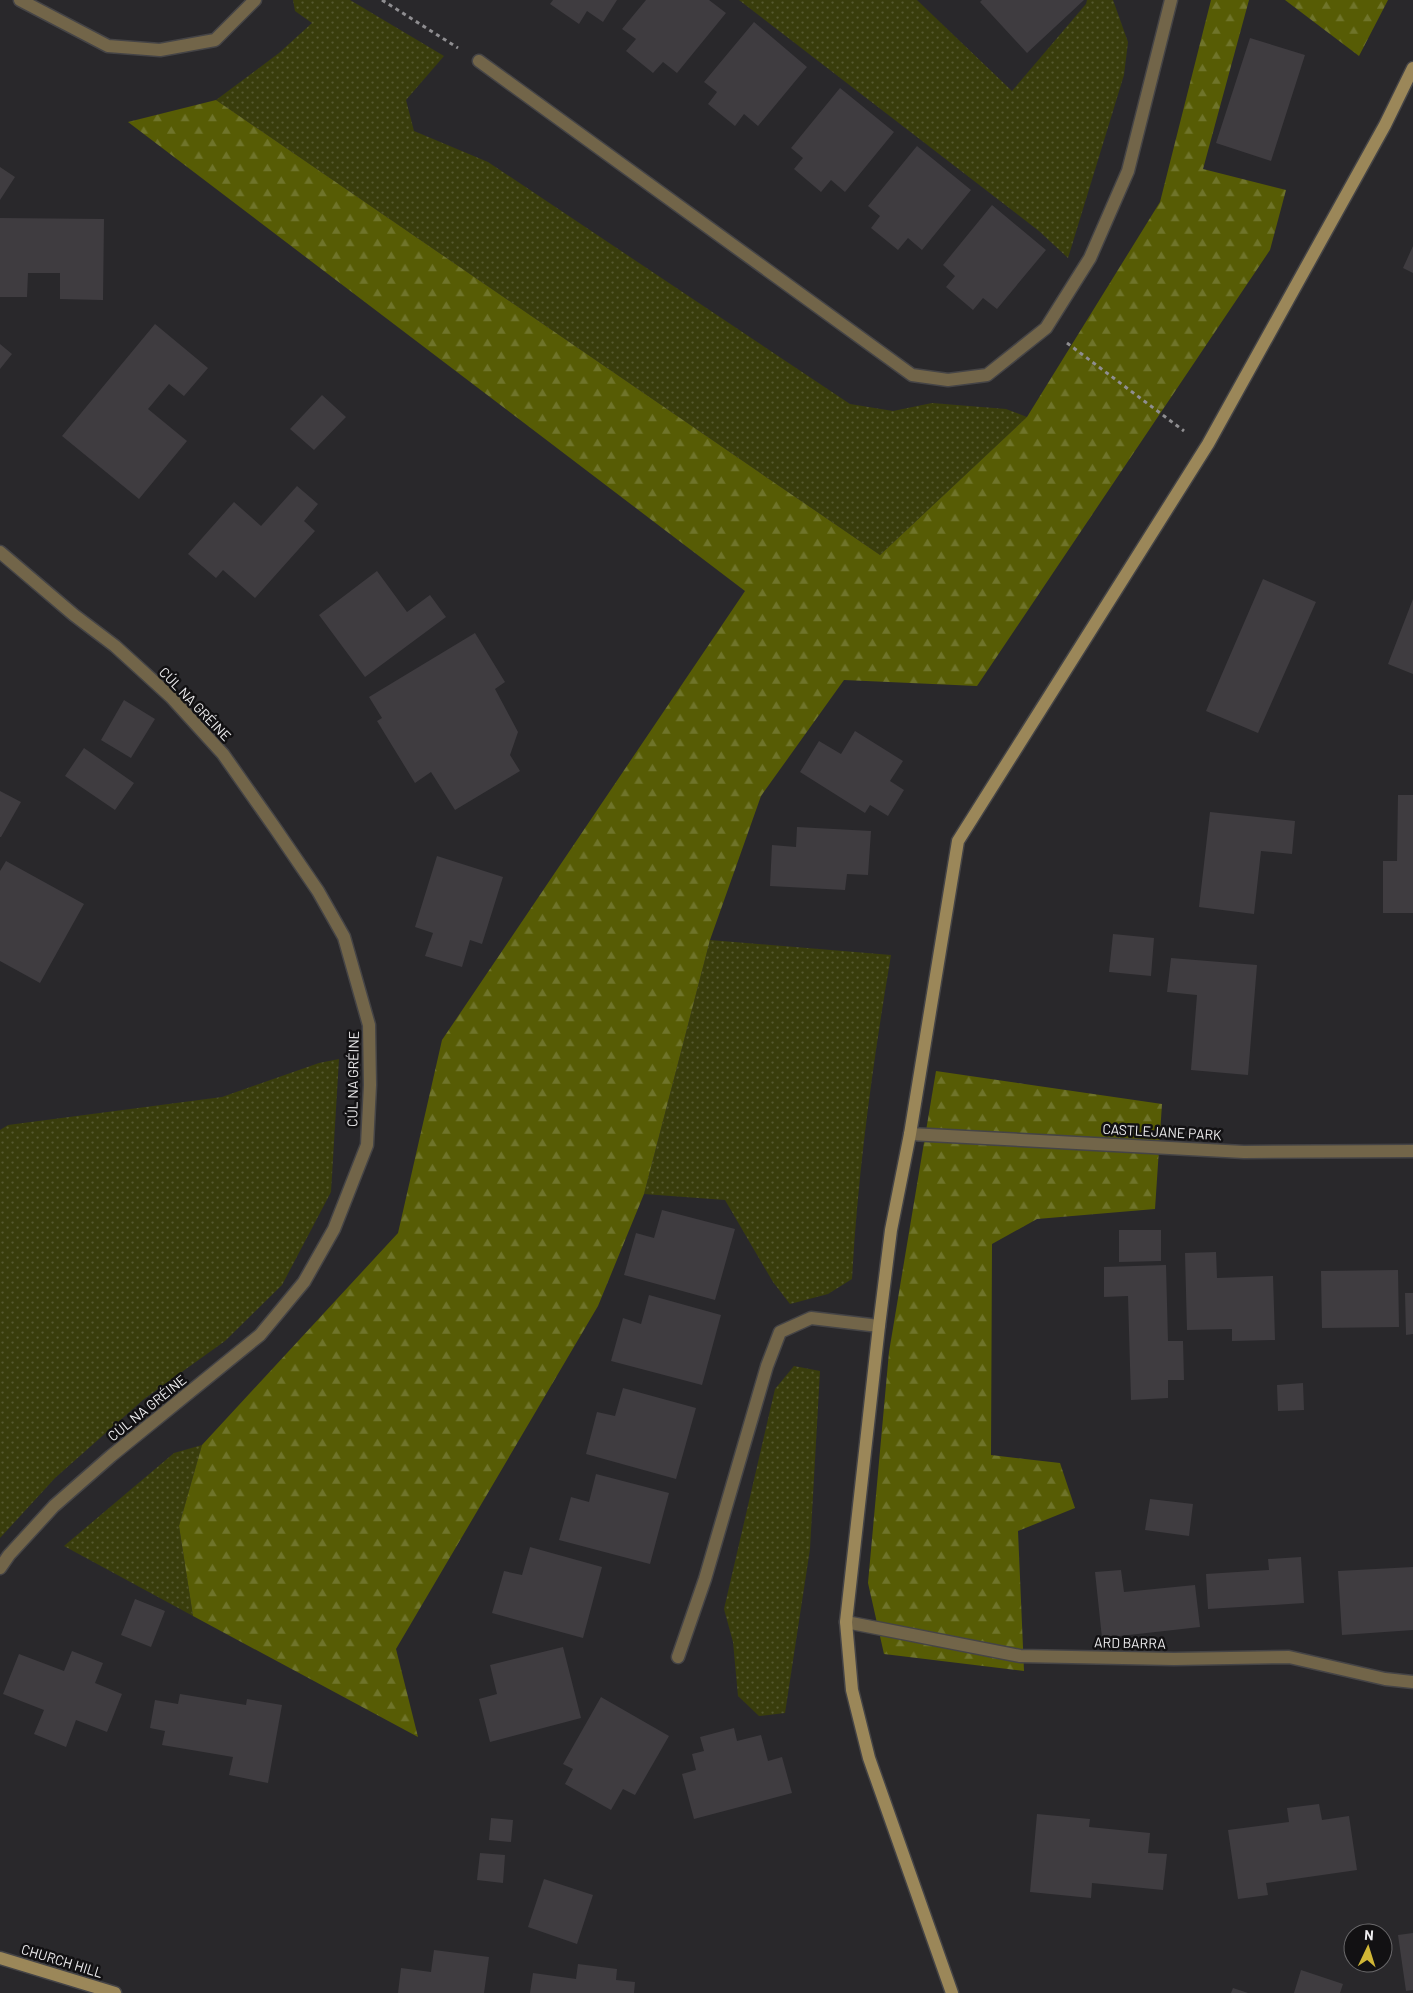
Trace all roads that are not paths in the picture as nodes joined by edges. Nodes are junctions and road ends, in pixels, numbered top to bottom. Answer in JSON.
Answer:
{"nodes":[{"id":1,"x":20,"y":0,"type":"edge"},
{"id":2,"x":255,"y":0,"type":"edge"},
{"id":3,"x":1171,"y":0,"type":"edge"},
{"id":4,"x":480,"y":61,"type":"road end"},
{"id":5,"x":1413,"y":68,"type":"edge"},
{"id":6,"x":0,"y":552,"type":"edge"},
{"id":7,"x":910,"y":1134,"type":"junction"},
{"id":8,"x":1413,"y":1151,"type":"edge"},
{"id":9,"x":879,"y":1326,"type":"junction"},
{"id":10,"x":0,"y":1568,"type":"edge"},
{"id":11,"x":846,"y":1622,"type":"junction"},
{"id":12,"x":678,"y":1657,"type":"dead end"},
{"id":13,"x":1413,"y":1682,"type":"edge"},
{"id":14,"x":0,"y":1958,"type":"edge"},
{"id":15,"x":115,"y":1993,"type":"edge"},
{"id":16,"x":952,"y":1993,"type":"edge"}],
"edges":[{"from":1,"to":2,"type":"street"},
{"from":3,"to":4,"type":"street"},
{"from":5,"to":7,"type":"street"},
{"from":6,"to":10,"type":"street","name":"CÚL NA GRÉINE"},
{"from":7,"to":8,"type":"street","name":"CASTLEJANE PARK"},
{"from":7,"to":9,"type":"street"},
{"from":9,"to":11,"type":"street"},
{"from":9,"to":12,"type":"street"},
{"from":11,"to":13,"type":"street","name":"ARD BARRA"},
{"from":11,"to":16,"type":"street"},
{"from":14,"to":15,"type":"street","name":"CHURCH HILL"}]}
